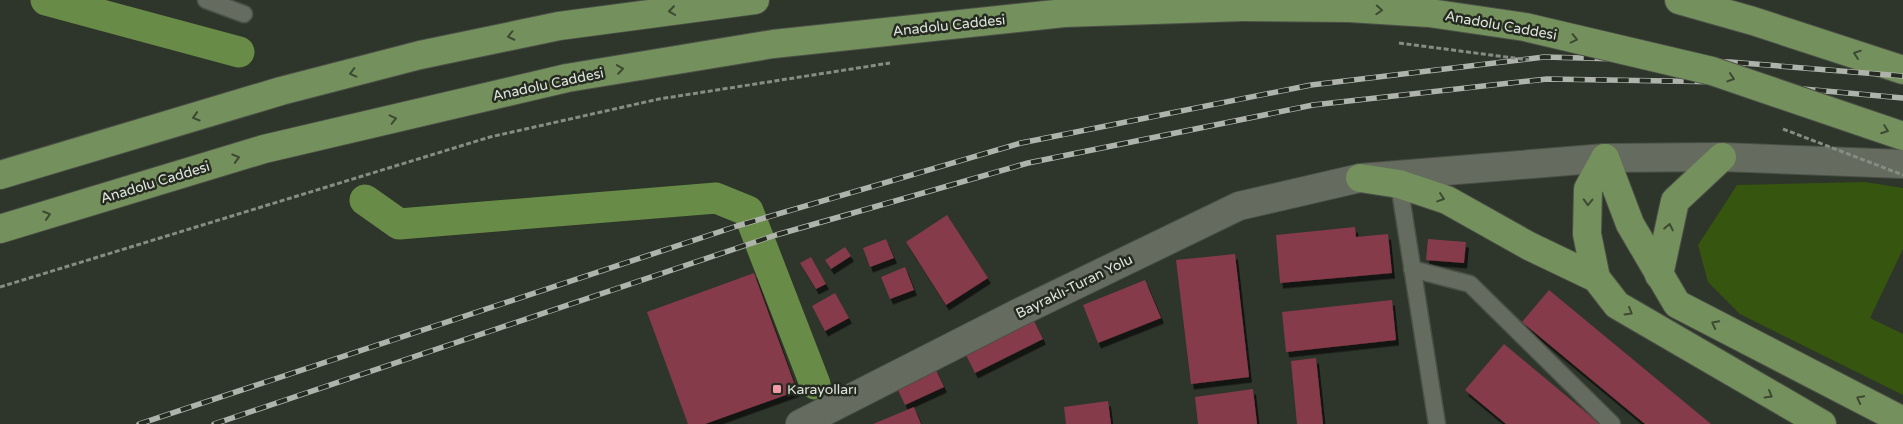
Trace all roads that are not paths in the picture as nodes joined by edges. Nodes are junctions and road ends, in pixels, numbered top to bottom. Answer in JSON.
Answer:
{"nodes":[{"id":1,"x":206,"y":0,"type":"edge"},
{"id":2,"x":755,"y":0,"type":"edge"},
{"id":3,"x":1679,"y":0,"type":"edge"},
{"id":4,"x":244,"y":14,"type":"dead end"},
{"id":5,"x":1903,"y":70,"type":"edge"},
{"id":6,"x":1903,"y":136,"type":"edge"},
{"id":7,"x":1722,"y":157,"type":"junction"},
{"id":8,"x":1605,"y":158,"type":"junction"},
{"id":9,"x":1903,"y":164,"type":"edge"},
{"id":10,"x":0,"y":175,"type":"edge"},
{"id":11,"x":1360,"y":178,"type":"junction"},
{"id":12,"x":1399,"y":184,"type":"junction"},
{"id":13,"x":0,"y":229,"type":"edge"},
{"id":14,"x":1412,"y":268,"type":"junction"},
{"id":15,"x":1659,"y":274,"type":"junction"},
{"id":16,"x":1596,"y":278,"type":"junction"},
{"id":17,"x":1903,"y":421,"type":"edge"},
{"id":18,"x":800,"y":424,"type":"edge"},
{"id":19,"x":1437,"y":424,"type":"edge"},
{"id":20,"x":1612,"y":424,"type":"edge"},
{"id":21,"x":1822,"y":424,"type":"edge"}],
"edges":[{"from":1,"to":4,"type":"lane"},
{"from":2,"to":10,"type":"highway","one_way":true},
{"from":5,"to":3,"type":"highway","one_way":true},
{"from":13,"to":6,"type":"highway","name":"Anadolu Caddesi","one_way":true,"bridge":true},
{"from":7,"to":8,"type":"street","name":"Bayraklı-Turan Yolu"},
{"from":7,"to":9,"type":"street"},
{"from":15,"to":7,"type":"highway","one_way":true},
{"from":8,"to":11,"type":"street","name":"Bayraklı-Turan Yolu"},
{"from":8,"to":15,"type":"highway"},
{"from":8,"to":16,"type":"highway","one_way":true},
{"from":11,"to":12,"type":"highway"},
{"from":11,"to":18,"type":"street","name":"Bayraklı-Turan Yolu"},
{"from":12,"to":14,"type":"lane"},
{"from":12,"to":16,"type":"highway","one_way":true},
{"from":14,"to":19,"type":"lane"},
{"from":14,"to":20,"type":"lane"},
{"from":17,"to":15,"type":"highway","one_way":true},
{"from":16,"to":21,"type":"highway","one_way":true}]}
